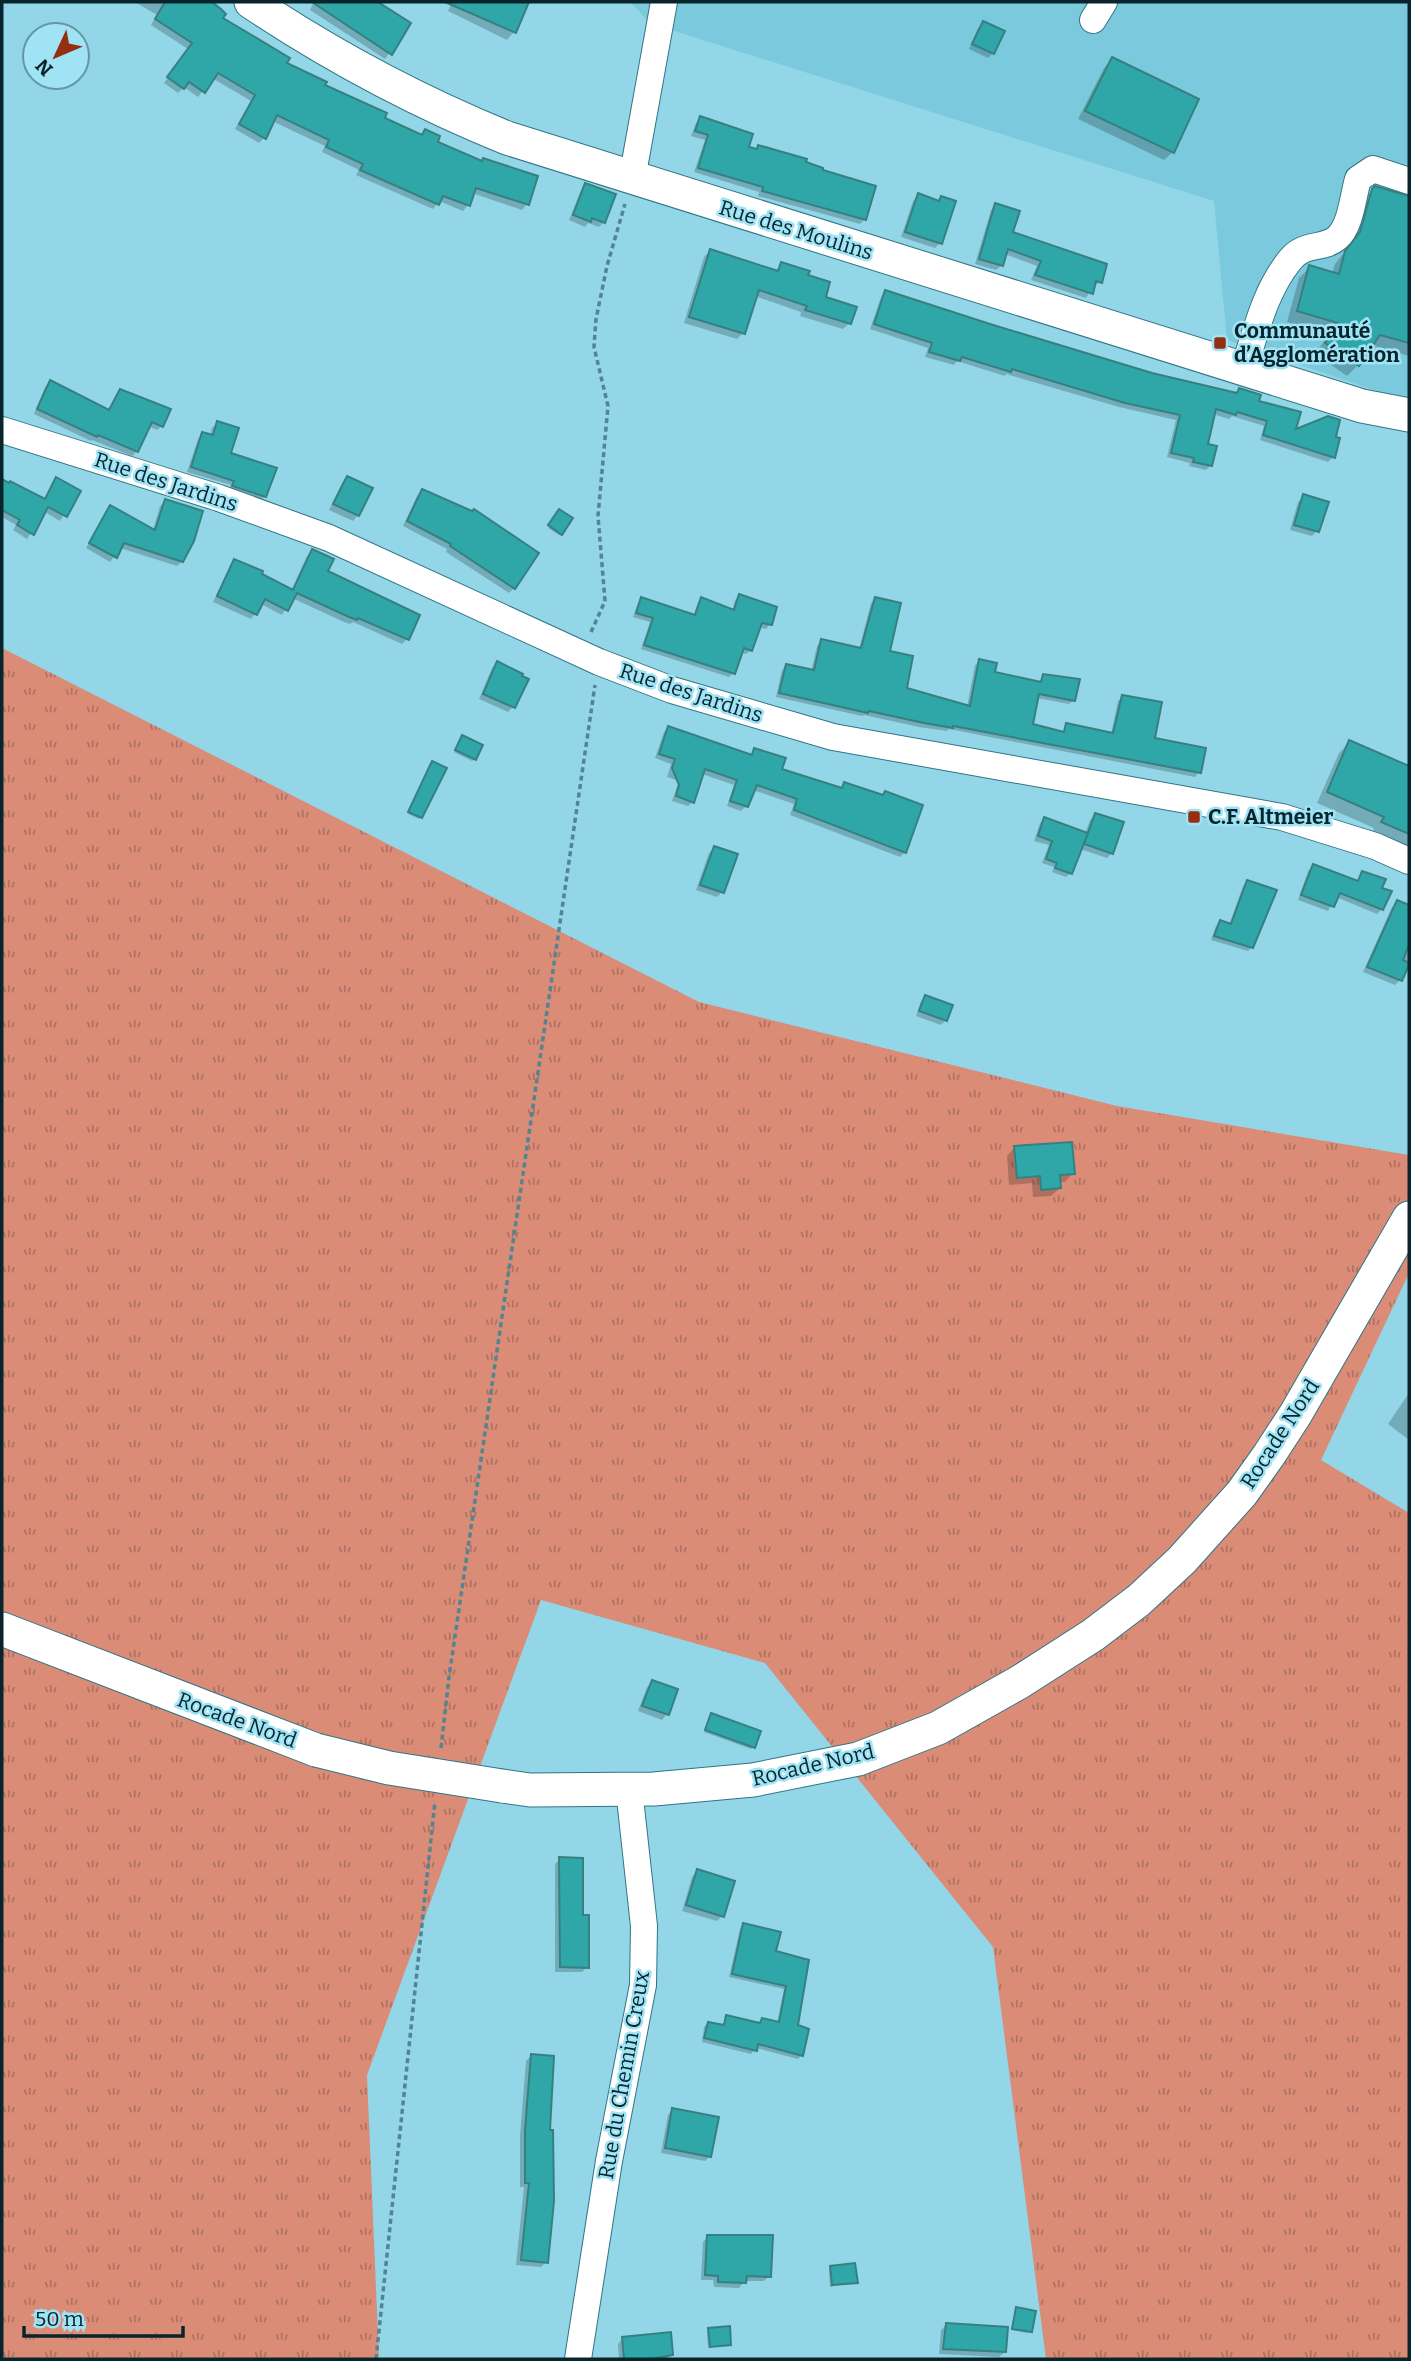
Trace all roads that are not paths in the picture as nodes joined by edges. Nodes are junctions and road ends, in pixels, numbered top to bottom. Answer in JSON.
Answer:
{"nodes":[{"id":1,"x":251,"y":2,"type":"edge"},
{"id":2,"x":664,"y":2,"type":"edge"},
{"id":3,"x":632,"y":179,"type":"junction"},
{"id":4,"x":1409,"y":181,"type":"edge"},
{"id":5,"x":1244,"y":368,"type":"junction"},
{"id":6,"x":1362,"y":406,"type":"junction"},
{"id":7,"x":1409,"y":415,"type":"edge"},
{"id":8,"x":2,"y":430,"type":"edge"},
{"id":9,"x":1409,"y":432,"type":"edge"},
{"id":10,"x":1409,"y":861,"type":"edge"},
{"id":11,"x":1409,"y":1218,"type":"edge"},
{"id":12,"x":2,"y":1629,"type":"edge"},
{"id":13,"x":629,"y":1790,"type":"junction"},
{"id":14,"x":578,"y":2359,"type":"edge"}],
"edges":[{"from":1,"to":3,"type":"main road","name":"Rue des Moulins"},
{"from":2,"to":3,"type":"street"},
{"from":3,"to":5,"type":"main road","name":"Rue des Moulins"},
{"from":4,"to":5,"type":"street"},
{"from":5,"to":6,"type":"main road","name":"Rue des Moulins"},
{"from":6,"to":7,"type":"main road","name":"Rue des Moulins"},
{"from":6,"to":9,"type":"main road","name":"Rue des Moulins"},
{"from":8,"to":10,"type":"street","name":"Rue des Jardins"},
{"from":11,"to":13,"type":"main road","name":"Rocade Nord"},
{"from":12,"to":13,"type":"main road","name":"Rocade Nord","bridge":true},
{"from":13,"to":14,"type":"street","name":"Rue du Chemin Creux"}]}
